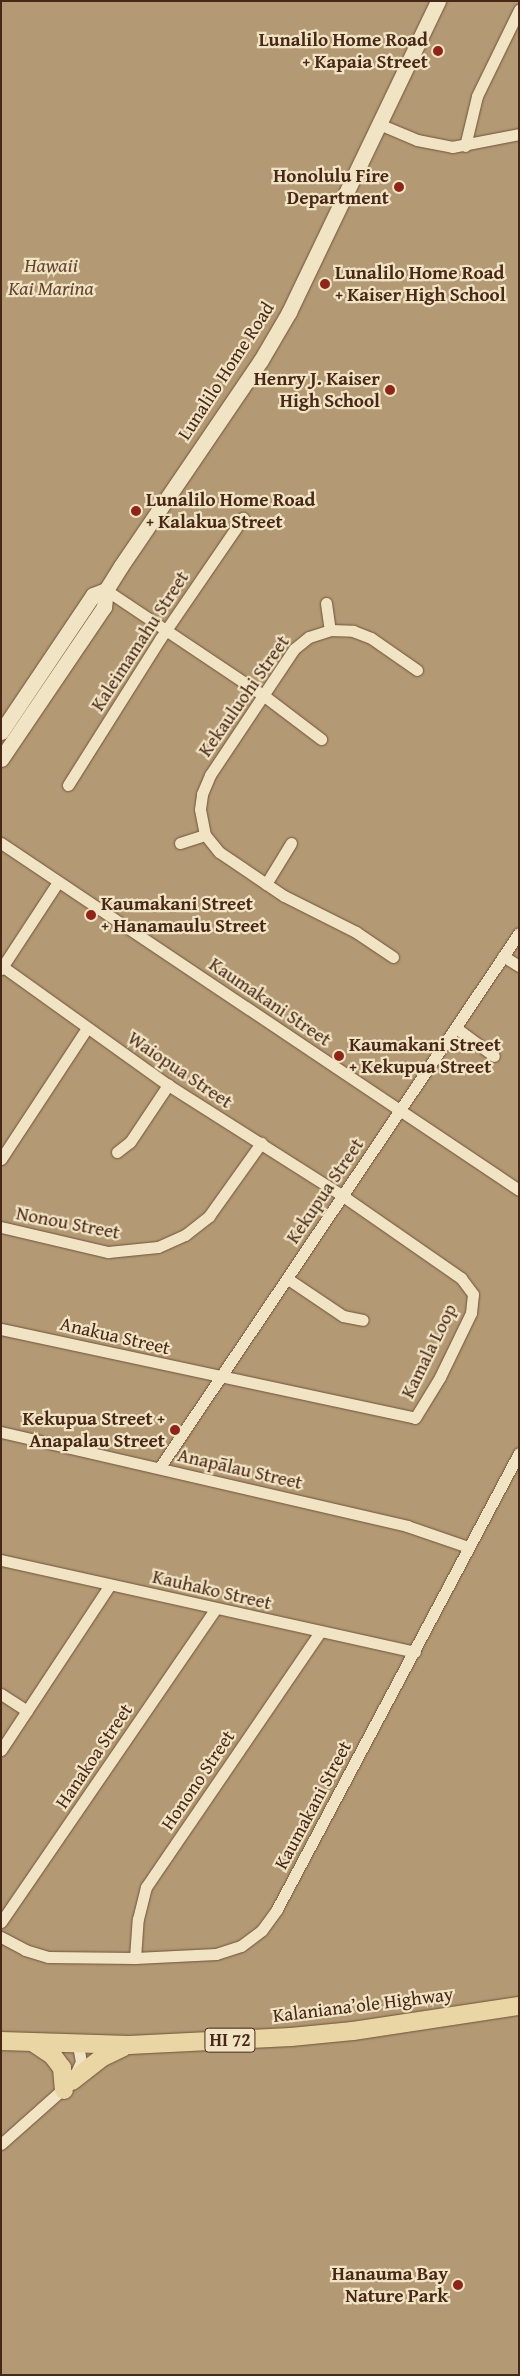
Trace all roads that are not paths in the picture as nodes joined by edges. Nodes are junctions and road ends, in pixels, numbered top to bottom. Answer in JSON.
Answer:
{"nodes":[{"id":1,"x":438,"y":1,"type":"edge"},
{"id":2,"x":519,"y":10,"type":"edge"},
{"id":3,"x":379,"y":124,"type":"junction"},
{"id":4,"x":519,"y":134,"type":"edge"},
{"id":5,"x":465,"y":146,"type":"junction"},
{"id":6,"x":244,"y":518,"type":"dead end"},
{"id":7,"x":106,"y":590,"type":"junction"},
{"id":8,"x":326,"y":603,"type":"dead end"},
{"id":9,"x":167,"y":630,"type":"junction"},
{"id":10,"x":330,"y":630,"type":"junction"},
{"id":11,"x":417,"y":670,"type":"dead end"},
{"id":12,"x":263,"y":695,"type":"junction"},
{"id":13,"x":1,"y":732,"type":"edge"},
{"id":14,"x":321,"y":738,"type":"dead end"},
{"id":15,"x":1,"y":759,"type":"edge"},
{"id":16,"x":68,"y":785,"type":"dead end"},
{"id":17,"x":205,"y":835,"type":"junction"},
{"id":18,"x":1,"y":843,"type":"edge"},
{"id":19,"x":180,"y":843,"type":"dead end"},
{"id":20,"x":291,"y":843,"type":"dead end"},
{"id":21,"x":58,"y":882,"type":"junction"},
{"id":22,"x":266,"y":884,"type":"junction"},
{"id":23,"x":519,"y":934,"type":"edge"},
{"id":24,"x":503,"y":956,"type":"junction"},
{"id":25,"x":393,"y":957,"type":"dead end"},
{"id":26,"x":519,"y":966,"type":"edge"},
{"id":27,"x":2,"y":968,"type":"edge"},
{"id":28,"x":87,"y":1028,"type":"junction"},
{"id":29,"x":456,"y":1028,"type":"junction"},
{"id":30,"x":494,"y":1056,"type":"dead end"},
{"id":31,"x":168,"y":1085,"type":"junction"},
{"id":32,"x":400,"y":1110,"type":"junction"},
{"id":33,"x":261,"y":1143,"type":"junction"},
{"id":34,"x":117,"y":1152,"type":"dead end"},
{"id":35,"x":1,"y":1159,"type":"edge"},
{"id":36,"x":519,"y":1190,"type":"edge"},
{"id":37,"x":343,"y":1196,"type":"junction"},
{"id":38,"x":1,"y":1227,"type":"edge"},
{"id":39,"x":288,"y":1279,"type":"junction"},
{"id":40,"x":362,"y":1320,"type":"dead end"},
{"id":41,"x":1,"y":1329,"type":"edge"},
{"id":42,"x":221,"y":1378,"type":"junction"},
{"id":43,"x":1,"y":1432,"type":"edge"},
{"id":44,"x":519,"y":1453,"type":"edge"},
{"id":45,"x":160,"y":1467,"type":"junction"},
{"id":46,"x":468,"y":1547,"type":"junction"},
{"id":47,"x":1,"y":1560,"type":"edge"},
{"id":48,"x":110,"y":1585,"type":"junction"},
{"id":49,"x":215,"y":1609,"type":"junction"},
{"id":50,"x":319,"y":1633,"type":"junction"},
{"id":51,"x":415,"y":1652,"type":"junction"},
{"id":52,"x":1,"y":1694,"type":"edge"},
{"id":53,"x":27,"y":1711,"type":"junction"},
{"id":54,"x":1,"y":1750,"type":"edge"},
{"id":55,"x":1,"y":1922,"type":"edge"},
{"id":56,"x":1,"y":1937,"type":"edge"},
{"id":57,"x":135,"y":1958,"type":"junction"},
{"id":58,"x":519,"y":2006,"type":"edge"},
{"id":59,"x":1,"y":2041,"type":"edge"},
{"id":60,"x":34,"y":2042,"type":"junction"},
{"id":61,"x":78,"y":2044,"type":"junction"},
{"id":62,"x":130,"y":2045,"type":"junction"},
{"id":63,"x":68,"y":2085,"type":"junction"},
{"id":64,"x":1,"y":2144,"type":"edge"}],
"edges":[{"from":1,"to":3,"type":"main road","name":"Lunalilo Home Road"},
{"from":2,"to":5,"type":"street"},
{"from":3,"to":5,"type":"street"},
{"from":3,"to":7,"type":"main road","name":"Lunalilo Home Road"},
{"from":4,"to":5,"type":"street"},
{"from":6,"to":9,"type":"street","name":"Kaleimamahu Street"},
{"from":7,"to":9,"type":"street"},
{"from":7,"to":13,"type":"main road","name":"Lunalilo Home Road"},
{"from":7,"to":15,"type":"main road","name":"Lunalilo Home Road"},
{"from":8,"to":10,"type":"street"},
{"from":9,"to":12,"type":"street"},
{"from":9,"to":16,"type":"street","name":"Kaleimamahu Street"},
{"from":10,"to":11,"type":"street","name":"Kekauluohi Street"},
{"from":10,"to":12,"type":"street","name":"Kekauluohi Street"},
{"from":12,"to":14,"type":"street"},
{"from":12,"to":17,"type":"street","name":"Kekauluohi Street"},
{"from":17,"to":19,"type":"street"},
{"from":17,"to":22,"type":"street"},
{"from":18,"to":21,"type":"street","name":"Kaumakani Street"},
{"from":20,"to":22,"type":"street"},
{"from":21,"to":27,"type":"street"},
{"from":21,"to":32,"type":"street","name":"Kaumakani Street"},
{"from":22,"to":25,"type":"street"},
{"from":23,"to":24,"type":"street","name":"Kekupua Street"},
{"from":24,"to":26,"type":"street"},
{"from":24,"to":29,"type":"street","name":"Kekupua Street"},
{"from":27,"to":28,"type":"street","name":"Waiopua Street"},
{"from":28,"to":31,"type":"street","name":"Waiopua Street"},
{"from":28,"to":35,"type":"street"},
{"from":29,"to":30,"type":"street"},
{"from":29,"to":32,"type":"street","name":"Kekupua Street"},
{"from":31,"to":33,"type":"street","name":"Waiopua Street"},
{"from":31,"to":34,"type":"street"},
{"from":32,"to":36,"type":"street","name":"Kaumakani Street"},
{"from":32,"to":37,"type":"street","name":"Kekupua Street"},
{"from":33,"to":37,"type":"street","name":"Waiopua Street"},
{"from":33,"to":38,"type":"street","name":"Nonou Street"},
{"from":37,"to":39,"type":"street","name":"Kekupua Street"},
{"from":37,"to":42,"type":"street","name":"Kamala Loop"},
{"from":39,"to":40,"type":"street"},
{"from":39,"to":42,"type":"street","name":"Kekupua Street"},
{"from":41,"to":42,"type":"street","name":"Anakua Street"},
{"from":42,"to":45,"type":"street","name":"Kekupua Street"},
{"from":43,"to":45,"type":"street","name":"Anapālau Street"},
{"from":44,"to":46,"type":"street","name":"Kaumakani Street"},
{"from":45,"to":46,"type":"street","name":"Anapālau Street"},
{"from":46,"to":51,"type":"street","name":"Kaumakani Street"},
{"from":47,"to":48,"type":"street","name":"Kauhako Street"},
{"from":48,"to":49,"type":"street","name":"Kauhako Street"},
{"from":48,"to":53,"type":"street"},
{"from":49,"to":50,"type":"street","name":"Kauhako Street"},
{"from":49,"to":55,"type":"street","name":"Hanakoa Street"},
{"from":50,"to":51,"type":"street","name":"Kauhako Street"},
{"from":50,"to":57,"type":"street","name":"Honono Street"},
{"from":51,"to":57,"type":"street","name":"Kaumakani Street"},
{"from":52,"to":53,"type":"street"},
{"from":53,"to":54,"type":"street"},
{"from":56,"to":57,"type":"street","name":"Kaumakani Street"},
{"from":58,"to":62,"type":"main road","name":"Kalaniana’ole Highway","number":"HI 72"},
{"from":59,"to":60,"type":"main road","name":"Kalaniana’ole Highway","number":"HI 72"},
{"from":60,"to":61,"type":"main road","name":"Kalaniana’ole Highway","number":"HI 72"},
{"from":60,"to":63,"type":"main road"},
{"from":61,"to":62,"type":"main road","name":"Kalaniana’ole Highway","number":"HI 72"},
{"from":61,"to":63,"type":"street"},
{"from":62,"to":63,"type":"main road"},
{"from":63,"to":64,"type":"street"}]}
